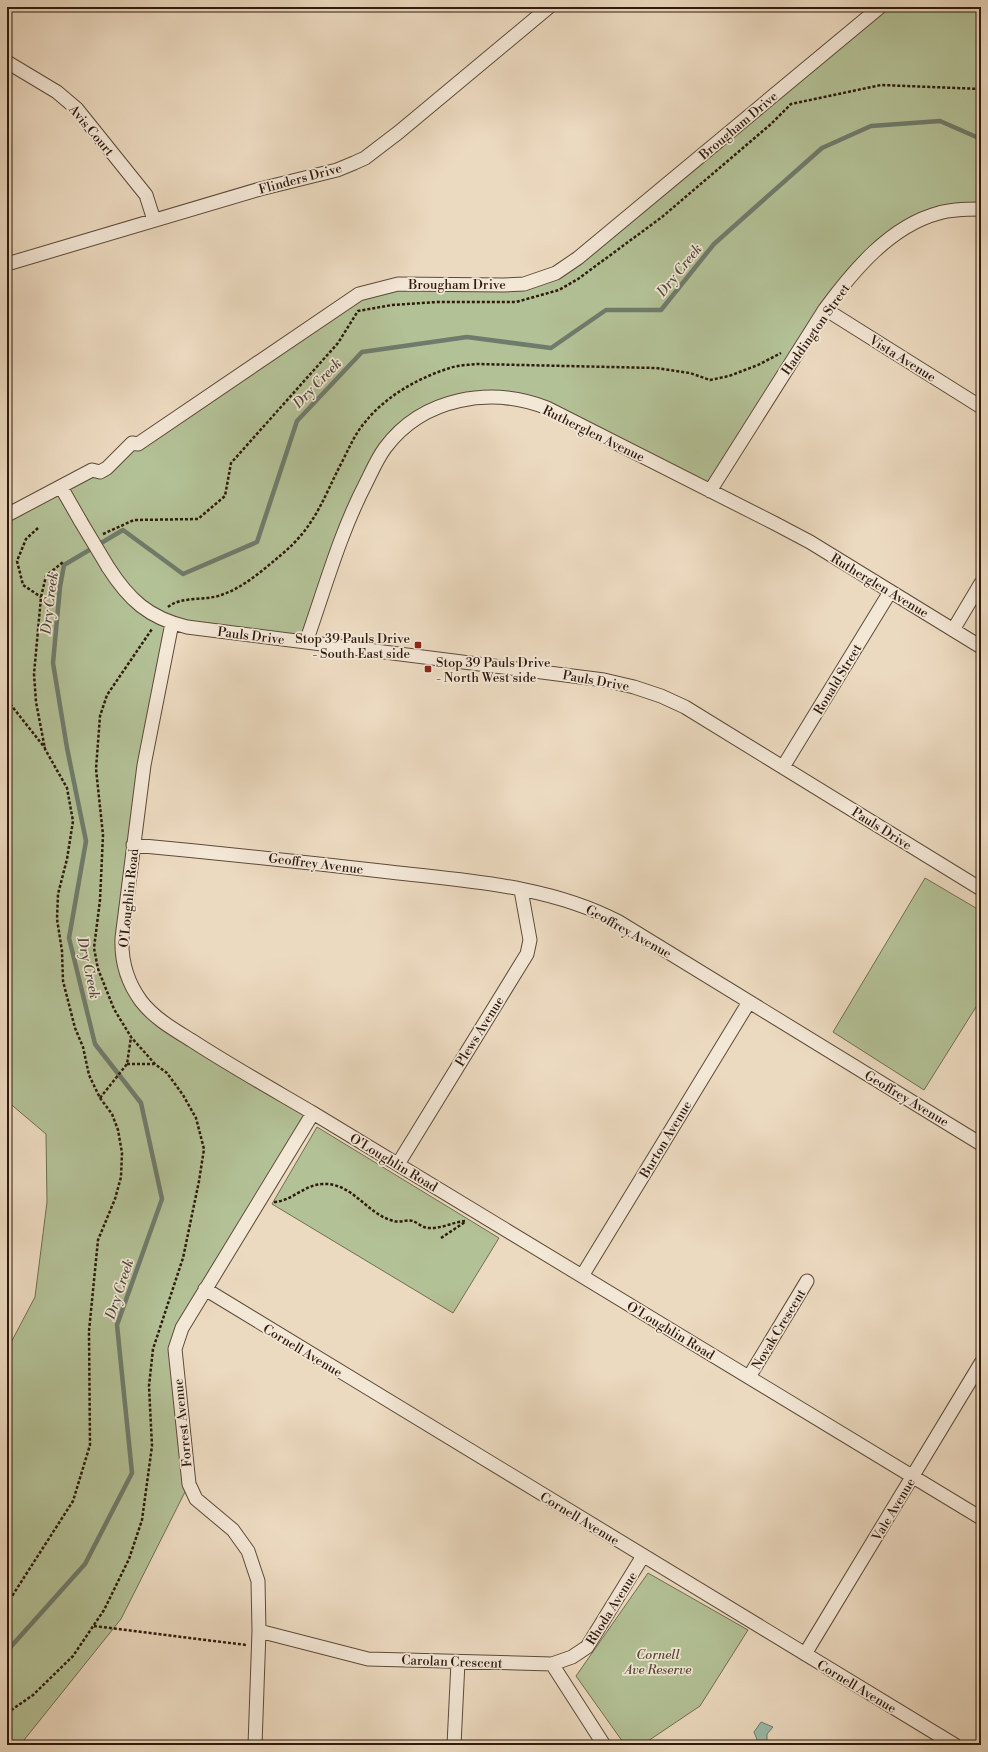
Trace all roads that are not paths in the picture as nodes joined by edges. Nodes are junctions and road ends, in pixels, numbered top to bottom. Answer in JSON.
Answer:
{"nodes":[{"id":1,"x":549,"y":7,"type":"edge"},
{"id":2,"x":880,"y":7,"type":"edge"},
{"id":3,"x":7,"y":62,"type":"edge"},
{"id":4,"x":981,"y":209,"type":"edge"},
{"id":5,"x":154,"y":220,"type":"junction"},
{"id":6,"x":7,"y":264,"type":"edge"},
{"id":7,"x":825,"y":310,"type":"junction"},
{"id":8,"x":981,"y":407,"type":"edge"},
{"id":9,"x":61,"y":487,"type":"junction"},
{"id":10,"x":710,"y":491,"type":"junction"},
{"id":11,"x":7,"y":515,"type":"edge"},
{"id":12,"x":981,"y":583,"type":"edge"},
{"id":13,"x":890,"y":592,"type":"junction"},
{"id":14,"x":166,"y":620,"type":"junction"},
{"id":15,"x":953,"y":630,"type":"junction"},
{"id":16,"x":306,"y":642,"type":"junction"},
{"id":17,"x":981,"y":647,"type":"edge"},
{"id":18,"x":783,"y":767,"type":"junction"},
{"id":19,"x":134,"y":845,"type":"junction"},
{"id":20,"x":981,"y":889,"type":"edge"},
{"id":21,"x":522,"y":890,"type":"junction"},
{"id":22,"x":749,"y":1002,"type":"junction"},
{"id":23,"x":313,"y":1113,"type":"junction"},
{"id":24,"x":981,"y":1144,"type":"edge"},
{"id":25,"x":398,"y":1164,"type":"junction"},
{"id":26,"x":582,"y":1276,"type":"junction"},
{"id":27,"x":807,"y":1281,"type":"dead end"},
{"id":28,"x":205,"y":1289,"type":"junction"},
{"id":29,"x":981,"y":1363,"type":"edge"},
{"id":30,"x":749,"y":1377,"type":"junction"},
{"id":31,"x":912,"y":1477,"type":"junction"},
{"id":32,"x":981,"y":1518,"type":"edge"},
{"id":33,"x":643,"y":1556,"type":"junction"},
{"id":34,"x":259,"y":1631,"type":"junction"},
{"id":35,"x":805,"y":1654,"type":"junction"},
{"id":36,"x":458,"y":1662,"type":"junction"},
{"id":37,"x":552,"y":1664,"type":"junction"},
{"id":38,"x":255,"y":1745,"type":"edge"},
{"id":39,"x":454,"y":1745,"type":"edge"},
{"id":40,"x":604,"y":1745,"type":"edge"},
{"id":41,"x":955,"y":1745,"type":"edge"}],
"edges":[{"from":1,"to":5,"type":"street","name":"Flinders Drive"},
{"from":2,"to":9,"type":"street","name":"Brougham Drive"},
{"from":3,"to":5,"type":"street","name":"Avis Court"},
{"from":4,"to":7,"type":"street","name":"Haddington Street"},
{"from":5,"to":6,"type":"street","name":"Flinders Drive"},
{"from":7,"to":8,"type":"street","name":"Vista Avenue"},
{"from":7,"to":10,"type":"street","name":"Haddington Street"},
{"from":9,"to":11,"type":"street","name":"Brougham Drive"},
{"from":9,"to":14,"type":"street","name":"Pauls Drive","bridge":true},
{"from":10,"to":13,"type":"street","name":"Rutherglen Avenue"},
{"from":10,"to":16,"type":"street","name":"Rutherglen Avenue"},
{"from":12,"to":15,"type":"street"},
{"from":13,"to":15,"type":"street","name":"Rutherglen Avenue"},
{"from":13,"to":18,"type":"street","name":"Ronald Street"},
{"from":14,"to":16,"type":"street","name":"Pauls Drive"},
{"from":14,"to":19,"type":"street","name":"O'Loughlin Road"},
{"from":15,"to":17,"type":"street","name":"Rutherglen Avenue"},
{"from":16,"to":18,"type":"street","name":"Pauls Drive"},
{"from":18,"to":20,"type":"street","name":"Pauls Drive"},
{"from":19,"to":21,"type":"street","name":"Geoffrey Avenue"},
{"from":19,"to":23,"type":"street","name":"O'Loughlin Road"},
{"from":21,"to":22,"type":"street","name":"Geoffrey Avenue"},
{"from":21,"to":25,"type":"street","name":"Plews Avenue"},
{"from":22,"to":24,"type":"street","name":"Geoffrey Avenue"},
{"from":22,"to":26,"type":"street","name":"Burton Avenue"},
{"from":23,"to":25,"type":"street","name":"O'Loughlin Road"},
{"from":23,"to":28,"type":"street","name":"Forrest Avenue"},
{"from":25,"to":26,"type":"street","name":"O'Loughlin Road"},
{"from":26,"to":30,"type":"street","name":"O'Loughlin Road"},
{"from":27,"to":30,"type":"street","name":"Novak Crescent"},
{"from":28,"to":33,"type":"street","name":"Cornell Avenue"},
{"from":28,"to":34,"type":"street","name":"Forrest Avenue"},
{"from":29,"to":31,"type":"street","name":"Vale Avenue"},
{"from":30,"to":31,"type":"street","name":"O'Loughlin Road"},
{"from":31,"to":32,"type":"street","name":"O'Loughlin Road"},
{"from":31,"to":35,"type":"street","name":"Vale Avenue"},
{"from":33,"to":35,"type":"street","name":"Cornell Avenue"},
{"from":33,"to":37,"type":"street","name":"Rhoda Avenue"},
{"from":34,"to":36,"type":"street","name":"Carolan Crescent"},
{"from":34,"to":38,"type":"street","name":"Forrest Avenue"},
{"from":35,"to":41,"type":"street","name":"Cornell Avenue"},
{"from":36,"to":37,"type":"street","name":"Carolan Crescent"},
{"from":36,"to":39,"type":"street"},
{"from":37,"to":40,"type":"street"}]}
